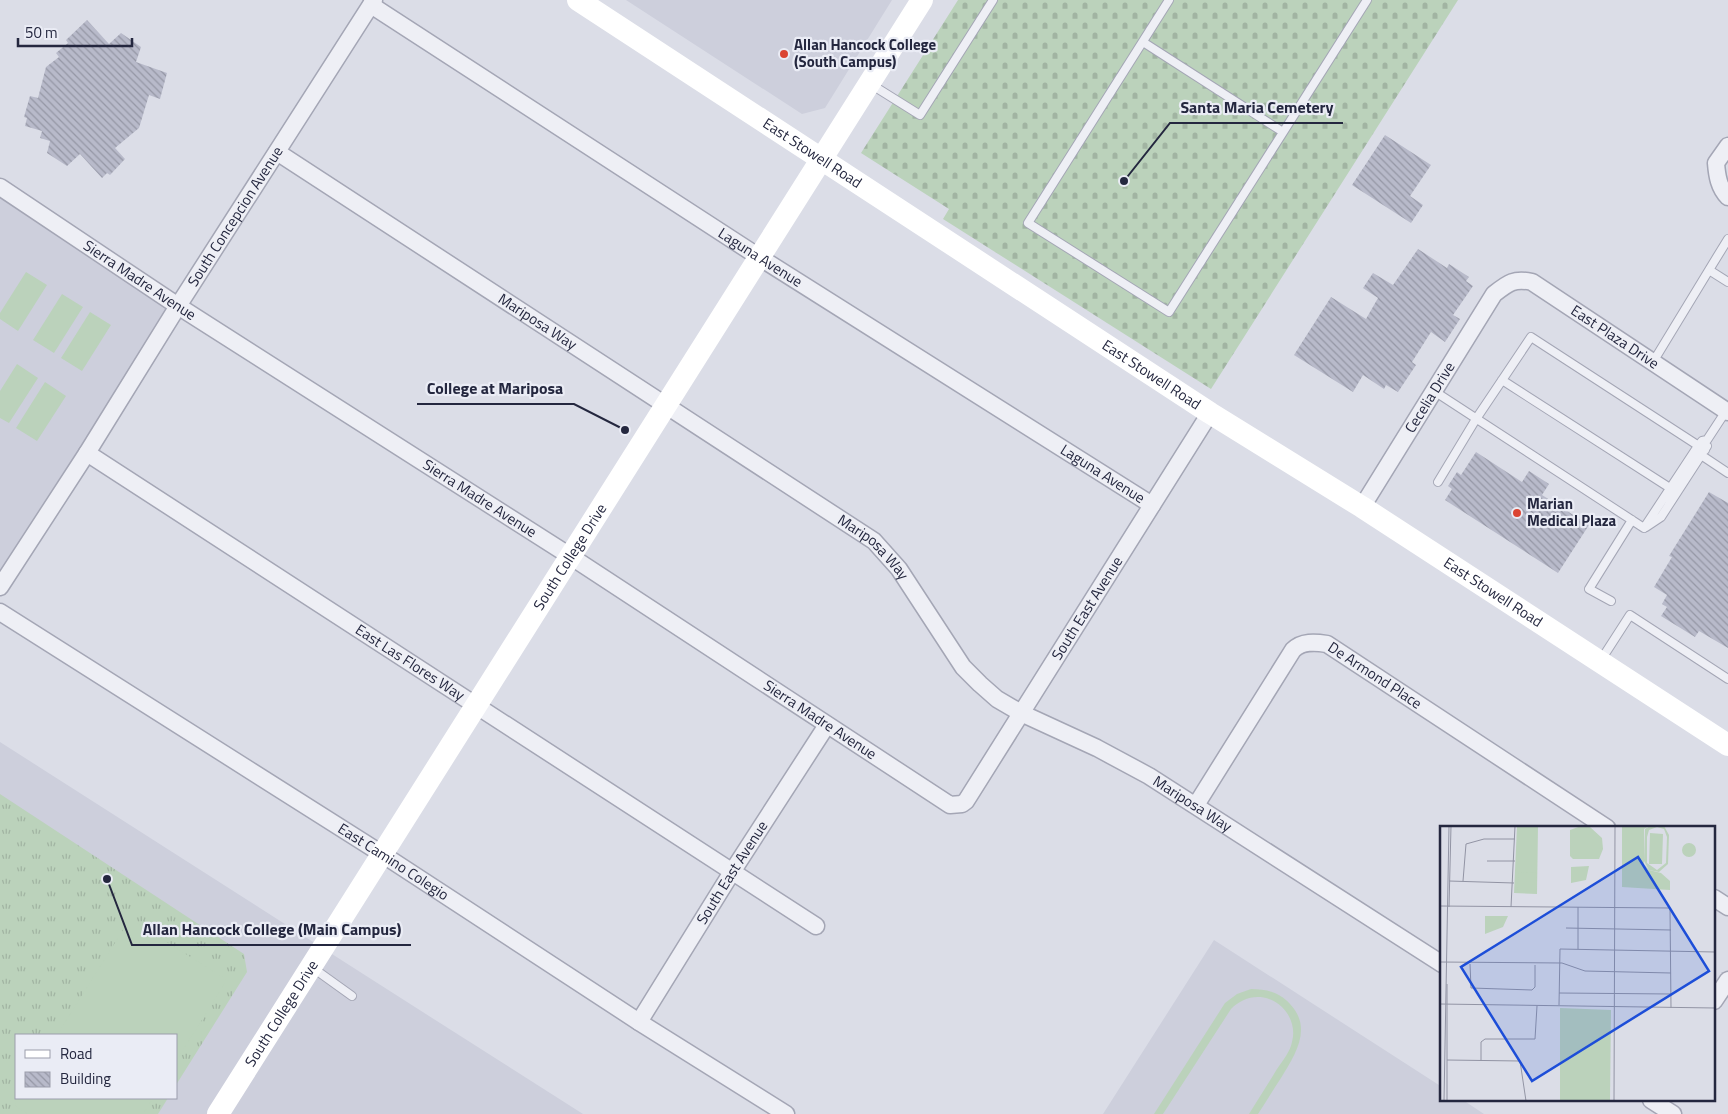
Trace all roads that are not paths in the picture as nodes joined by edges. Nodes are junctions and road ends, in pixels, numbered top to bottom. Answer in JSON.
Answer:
{"nodes":[{"id":1,"x":578,"y":0,"type":"edge"},
{"id":2,"x":922,"y":0,"type":"edge"},
{"id":3,"x":993,"y":0,"type":"edge"},
{"id":4,"x":1169,"y":0,"type":"edge"},
{"id":5,"x":1355,"y":0,"type":"edge"},
{"id":6,"x":370,"y":2,"type":"edge"},
{"id":7,"x":1366,"y":3,"type":"edge"},
{"id":8,"x":1142,"y":42,"type":"junction"},
{"id":9,"x":869,"y":83,"type":"junction"},
{"id":10,"x":1283,"y":132,"type":"junction"},
{"id":11,"x":1728,"y":146,"type":"edge"},
{"id":12,"x":277,"y":152,"type":"junction"},
{"id":13,"x":821,"y":159,"type":"junction"},
{"id":14,"x":0,"y":188,"type":"edge"},
{"id":15,"x":1728,"y":197,"type":"edge"},
{"id":16,"x":1728,"y":239,"type":"edge"},
{"id":17,"x":759,"y":257,"type":"junction"},
{"id":18,"x":1709,"y":270,"type":"junction"},
{"id":19,"x":1728,"y":282,"type":"edge"},
{"id":20,"x":1500,"y":289,"type":"joint"},
{"id":21,"x":178,"y":306,"type":"junction"},
{"id":22,"x":1653,"y":362,"type":"junction"},
{"id":23,"x":1502,"y":380,"type":"junction"},
{"id":24,"x":1434,"y":391,"type":"junction"},
{"id":25,"x":666,"y":404,"type":"junction"},
{"id":26,"x":1727,"y":411,"type":"edge"},
{"id":27,"x":1210,"y":413,"type":"junction"},
{"id":28,"x":1476,"y":419,"type":"junction"},
{"id":29,"x":1701,"y":450,"type":"junction"},
{"id":30,"x":87,"y":453,"type":"junction"},
{"id":31,"x":1728,"y":472,"type":"edge"},
{"id":32,"x":1438,"y":482,"type":"dead end"},
{"id":33,"x":1670,"y":488,"type":"junction"},
{"id":34,"x":1152,"y":504,"type":"junction"},
{"id":35,"x":1362,"y":507,"type":"junction"},
{"id":36,"x":1632,"y":520,"type":"junction"},
{"id":37,"x":1644,"y":528,"type":"junction"},
{"id":38,"x":570,"y":556,"type":"junction"},
{"id":39,"x":0,"y":587,"type":"edge"},
{"id":40,"x":1610,"y":601,"type":"dead end"},
{"id":41,"x":0,"y":612,"type":"edge"},
{"id":42,"x":1600,"y":662,"type":"junction"},
{"id":43,"x":1728,"y":679,"type":"edge"},
{"id":44,"x":476,"y":706,"type":"junction"},
{"id":45,"x":1022,"y":713,"type":"junction"},
{"id":46,"x":827,"y":725,"type":"junction"},
{"id":47,"x":1728,"y":745,"type":"edge"},
{"id":48,"x":962,"y":804,"type":"joint"},
{"id":49,"x":1196,"y":805,"type":"junction"},
{"id":50,"x":1604,"y":826,"type":"edge"},
{"id":51,"x":382,"y":854,"type":"junction"},
{"id":52,"x":732,"y":872,"type":"junction"},
{"id":53,"x":1716,"y":899,"type":"edge"},
{"id":54,"x":1728,"y":907,"type":"edge"},
{"id":55,"x":816,"y":926,"type":"dead end"},
{"id":56,"x":1440,"y":963,"type":"edge"},
{"id":57,"x":311,"y":966,"type":"junction"},
{"id":58,"x":1728,"y":980,"type":"edge"},
{"id":59,"x":352,"y":996,"type":"dead end"},
{"id":60,"x":1716,"y":998,"type":"edge"},
{"id":61,"x":639,"y":1022,"type":"junction"},
{"id":62,"x":1655,"y":1102,"type":"edge"},
{"id":63,"x":775,"y":1111,"type":"edge"},
{"id":64,"x":218,"y":1114,"type":"edge"},
{"id":65,"x":1673,"y":1114,"type":"edge"}],
"edges":[{"from":1,"to":13,"type":"main road","name":"East Stowell Road"},
{"from":2,"to":9,"type":"main road","name":"South College Drive"},
{"from":3,"to":9,"type":"lane"},
{"from":4,"to":8,"type":"lane"},
{"from":5,"to":7,"type":"lane"},
{"from":6,"to":12,"type":"street","name":"South Concepcion Avenue"},
{"from":6,"to":17,"type":"street","name":"Laguna Avenue"},
{"from":7,"to":10,"type":"lane"},
{"from":8,"to":10,"type":"lane"},
{"from":8,"to":10,"type":"lane"},
{"from":9,"to":13,"type":"main road","name":"South College Drive"},
{"from":11,"to":15,"type":"street"},
{"from":12,"to":21,"type":"street","name":"South Concepcion Avenue"},
{"from":12,"to":25,"type":"street","name":"Mariposa Way"},
{"from":13,"to":17,"type":"main road","name":"South College Drive"},
{"from":13,"to":27,"type":"main road","name":"East Stowell Road"},
{"from":14,"to":21,"type":"street","name":"Sierra Madre Avenue"},
{"from":16,"to":18,"type":"lane"},
{"from":17,"to":25,"type":"main road","name":"South College Drive"},
{"from":17,"to":34,"type":"street","name":"Laguna Avenue"},
{"from":18,"to":19,"type":"lane"},
{"from":18,"to":22,"type":"lane"},
{"from":20,"to":22,"type":"street","name":"East Plaza Drive"},
{"from":20,"to":24,"type":"street","name":"Cecelia Drive"},
{"from":21,"to":30,"type":"street","name":"South Concepcion Avenue"},
{"from":21,"to":38,"type":"street","name":"Sierra Madre Avenue"},
{"from":22,"to":26,"type":"street","name":"East Plaza Drive"},
{"from":23,"to":28,"type":"lane"},
{"from":23,"to":29,"type":"lane"},
{"from":23,"to":33,"type":"lane"},
{"from":24,"to":28,"type":"lane"},
{"from":24,"to":35,"type":"street","name":"Cecelia Drive"},
{"from":25,"to":38,"type":"main road","name":"South College Drive"},
{"from":25,"to":45,"type":"street","name":"Mariposa Way"},
{"from":26,"to":29,"type":"lane"},
{"from":27,"to":34,"type":"street","name":"South East Avenue"},
{"from":27,"to":35,"type":"main road","name":"East Stowell Road"},
{"from":28,"to":32,"type":"lane"},
{"from":28,"to":36,"type":"lane"},
{"from":29,"to":31,"type":"lane"},
{"from":29,"to":33,"type":"lane"},
{"from":29,"to":37,"type":"lane"},
{"from":30,"to":39,"type":"street","name":"South Concepcion Avenue"},
{"from":30,"to":44,"type":"street","name":"East Las Flores Way"},
{"from":33,"to":37,"type":"lane"},
{"from":34,"to":45,"type":"street","name":"South East Avenue"},
{"from":35,"to":42,"type":"main road","name":"East Stowell Road"},
{"from":36,"to":37,"type":"lane"},
{"from":36,"to":40,"type":"lane"},
{"from":38,"to":44,"type":"main road","name":"South College Drive"},
{"from":38,"to":46,"type":"street","name":"Sierra Madre Avenue"},
{"from":41,"to":51,"type":"street","name":"East Camino Colegio"},
{"from":42,"to":43,"type":"lane"},
{"from":42,"to":47,"type":"main road","name":"East Stowell Road"},
{"from":44,"to":51,"type":"main road","name":"South College Drive"},
{"from":44,"to":52,"type":"street","name":"East Las Flores Way"},
{"from":45,"to":48,"type":"street","name":"South East Avenue"},
{"from":45,"to":49,"type":"street","name":"Mariposa Way"},
{"from":46,"to":48,"type":"street","name":"Sierra Madre Avenue"},
{"from":46,"to":52,"type":"street","name":"South East Avenue"},
{"from":49,"to":50,"type":"street","name":"De Armond Place"},
{"from":49,"to":56,"type":"street","name":"Mariposa Way"},
{"from":51,"to":57,"type":"main road","name":"South College Drive"},
{"from":51,"to":61,"type":"street","name":"East Camino Colegio"},
{"from":52,"to":55,"type":"street","name":"East Las Flores Way"},
{"from":52,"to":61,"type":"street","name":"South East Avenue"},
{"from":53,"to":54,"type":"street"},
{"from":57,"to":59,"type":"lane"},
{"from":57,"to":64,"type":"main road","name":"South College Drive"},
{"from":58,"to":60,"type":"street"},
{"from":61,"to":63,"type":"street","name":"East Camino Colegio"},
{"from":62,"to":65,"type":"street"}]}
